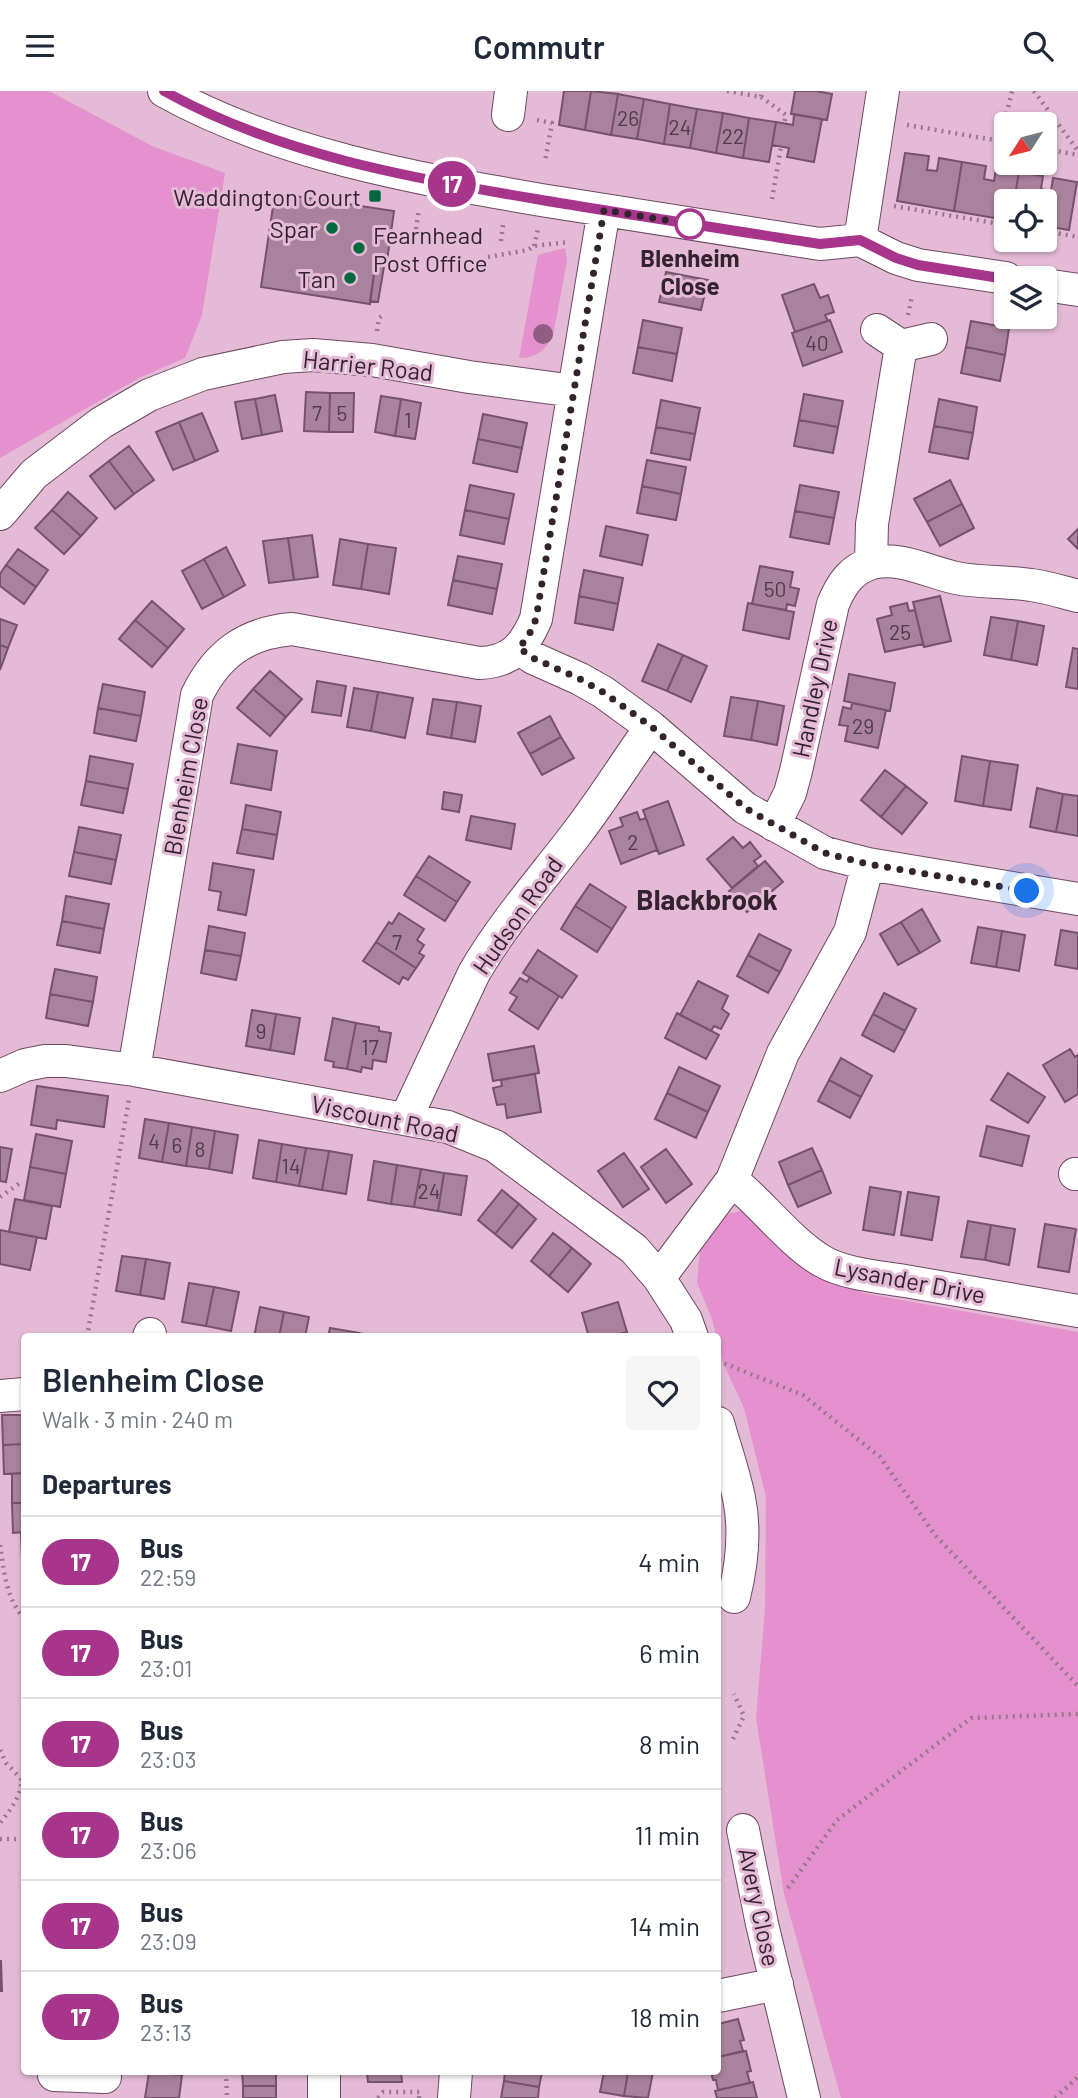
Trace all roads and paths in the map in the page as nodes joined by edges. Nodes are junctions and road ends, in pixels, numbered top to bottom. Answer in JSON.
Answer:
{"nodes":[{"id":1,"x":164,"y":91,"type":"edge"},
{"id":2,"x":727,"y":91,"type":"edge"},
{"id":3,"x":1012,"y":91,"type":"edge"},
{"id":4,"x":1034,"y":91,"type":"edge"},
{"id":5,"x":762,"y":94,"type":"edge"},
{"id":6,"x":510,"y":103,"type":"edge"},
{"id":7,"x":881,"y":105,"type":"edge"},
{"id":8,"x":1008,"y":112,"type":"edge"},
{"id":9,"x":785,"y":124,"type":"dead end"},
{"id":10,"x":994,"y":138,"type":"edge"},
{"id":11,"x":781,"y":147,"type":"dead end"},
{"id":12,"x":1057,"y":150,"type":"edge"},
{"id":13,"x":1078,"y":153,"type":"edge"},
{"id":14,"x":545,"y":161,"type":"dead end"},
{"id":15,"x":421,"y":199,"type":"dead end"},
{"id":16,"x":772,"y":199,"type":"dead end"},
{"id":17,"x":866,"y":201,"type":"junction"},
{"id":18,"x":604,"y":210,"type":"junction"},
{"id":19,"x":994,"y":223,"type":"edge"},
{"id":20,"x":416,"y":229,"type":"dead end"},
{"id":21,"x":1057,"y":233,"type":"edge"},
{"id":22,"x":1078,"y":237,"type":"edge"},
{"id":23,"x":860,"y":240,"type":"junction"},
{"id":24,"x":570,"y":242,"type":"dead end"},
{"id":25,"x":488,"y":257,"type":"dead end"},
{"id":26,"x":994,"y":276,"type":"edge"},
{"id":27,"x":1057,"y":287,"type":"edge"},
{"id":28,"x":1078,"y":290,"type":"edge"},
{"id":29,"x":903,"y":338,"type":"dead end"},
{"id":30,"x":574,"y":391,"type":"junction"},
{"id":31,"x":0,"y":514,"type":"edge"},
{"id":32,"x":871,"y":563,"type":"junction"},
{"id":33,"x":1078,"y":596,"type":"edge"},
{"id":34,"x":519,"y":648,"type":"junction"},
{"id":35,"x":652,"y":727,"type":"junction"},
{"id":36,"x":774,"y":825,"type":"junction"},
{"id":37,"x":868,"y":864,"type":"junction"},
{"id":38,"x":1078,"y":899,"type":"edge"},
{"id":39,"x":134,"y":1070,"type":"junction"},
{"id":40,"x":0,"y":1076,"type":"edge"},
{"id":41,"x":406,"y":1118,"type":"junction"},
{"id":42,"x":732,"y":1180,"type":"junction"},
{"id":43,"x":20,"y":1183,"type":"dead end"},
{"id":44,"x":0,"y":1197,"type":"edge"},
{"id":45,"x":659,"y":1278,"type":"junction"},
{"id":46,"x":1078,"y":1311,"type":"edge"},
{"id":47,"x":88,"y":1333,"type":"edge"},
{"id":48,"x":691,"y":1333,"type":"edge"},
{"id":49,"x":721,"y":1362,"type":"edge"},
{"id":50,"x":21,"y":1394,"type":"edge"},
{"id":51,"x":0,"y":1396,"type":"edge"},
{"id":52,"x":721,"y":1434,"type":"edge"},
{"id":53,"x":0,"y":1545,"type":"edge"},
{"id":54,"x":734,"y":1597,"type":"dead end"},
{"id":55,"x":21,"y":1615,"type":"edge"},
{"id":56,"x":1078,"y":1686,"type":"edge"},
{"id":57,"x":734,"y":1694,"type":"dead end"},
{"id":58,"x":1078,"y":1714,"type":"edge"},
{"id":59,"x":733,"y":1739,"type":"dead end"},
{"id":60,"x":0,"y":1750,"type":"edge"},
{"id":61,"x":21,"y":1779,"type":"edge"},
{"id":62,"x":21,"y":1795,"type":"edge"},
{"id":63,"x":0,"y":1823,"type":"edge"},
{"id":64,"x":743,"y":1830,"type":"dead end"},
{"id":65,"x":0,"y":1839,"type":"edge"},
{"id":66,"x":21,"y":1839,"type":"edge"},
{"id":67,"x":762,"y":1924,"type":"junction"},
{"id":68,"x":777,"y":1984,"type":"junction"},
{"id":69,"x":721,"y":1995,"type":"edge"},
{"id":70,"x":54,"y":2075,"type":"dead end"},
{"id":71,"x":226,"y":2075,"type":"edge"},
{"id":72,"x":456,"y":2075,"type":"edge"},
{"id":73,"x":1078,"y":2077,"type":"edge"},
{"id":74,"x":105,"y":2082,"type":"edge"},
{"id":75,"x":227,"y":2098,"type":"edge"},
{"id":76,"x":379,"y":2098,"type":"edge"},
{"id":77,"x":419,"y":2098,"type":"edge"},
{"id":78,"x":454,"y":2098,"type":"edge"},
{"id":79,"x":804,"y":2098,"type":"edge"},
{"id":80,"x":1055,"y":2098,"type":"edge"}],
"edges":[{"from":1,"to":18,"type":"street"},
{"from":2,"to":5,"type":"path"},
{"from":3,"to":8,"type":"path"},
{"from":4,"to":13,"type":"path"},
{"from":5,"to":9,"type":"path"},
{"from":6,"to":14,"type":"path"},
{"from":7,"to":10,"type":"path"},
{"from":7,"to":17,"type":"street"},
{"from":11,"to":16,"type":"path"},
{"from":12,"to":13,"type":"path"},
{"from":15,"to":20,"type":"path"},
{"from":17,"to":19,"type":"path"},
{"from":17,"to":23,"type":"street"},
{"from":18,"to":23,"type":"street"},
{"from":18,"to":30,"type":"street"},
{"from":21,"to":22,"type":"path"},
{"from":23,"to":26,"type":"street"},
{"from":24,"to":25,"type":"path"},
{"from":27,"to":28,"type":"street"},
{"from":29,"to":32,"type":"street"},
{"from":30,"to":31,"type":"street","name":"Harrier Road"},
{"from":30,"to":34,"type":"street"},
{"from":32,"to":33,"type":"street"},
{"from":32,"to":36,"type":"street","name":"Handley Drive"},
{"from":34,"to":35,"type":"street"},
{"from":34,"to":39,"type":"street","name":"Blenheim Close"},
{"from":35,"to":36,"type":"street"},
{"from":35,"to":41,"type":"street","name":"Hudson Road"},
{"from":36,"to":37,"type":"street"},
{"from":37,"to":38,"type":"street"},
{"from":37,"to":42,"type":"street"},
{"from":39,"to":40,"type":"street","name":"Viscount Road"},
{"from":39,"to":41,"type":"street","name":"Viscount Road"},
{"from":39,"to":47,"type":"path"},
{"from":41,"to":45,"type":"street","name":"Viscount Road"},
{"from":42,"to":45,"type":"street"},
{"from":42,"to":46,"type":"street","name":"Lysander Drive"},
{"from":43,"to":44,"type":"path"},
{"from":45,"to":48,"type":"street","name":"Viscount Road"},
{"from":49,"to":56,"type":"path"},
{"from":50,"to":51,"type":"street"},
{"from":52,"to":54,"type":"street"},
{"from":53,"to":55,"type":"path"},
{"from":57,"to":59,"type":"path"},
{"from":58,"to":67,"type":"path"},
{"from":60,"to":61,"type":"path"},
{"from":62,"to":63,"type":"path"},
{"from":64,"to":67,"type":"street","name":"Avery Close"},
{"from":65,"to":66,"type":"path"},
{"from":67,"to":68,"type":"street","name":"Avery Close"},
{"from":68,"to":69,"type":"street","name":"Avery Close"},
{"from":68,"to":79,"type":"street","name":"Avery Close"},
{"from":70,"to":74,"type":"street"},
{"from":71,"to":75,"type":"path"},
{"from":72,"to":78,"type":"street"},
{"from":73,"to":80,"type":"path"},
{"from":76,"to":77,"type":"path"}]}
